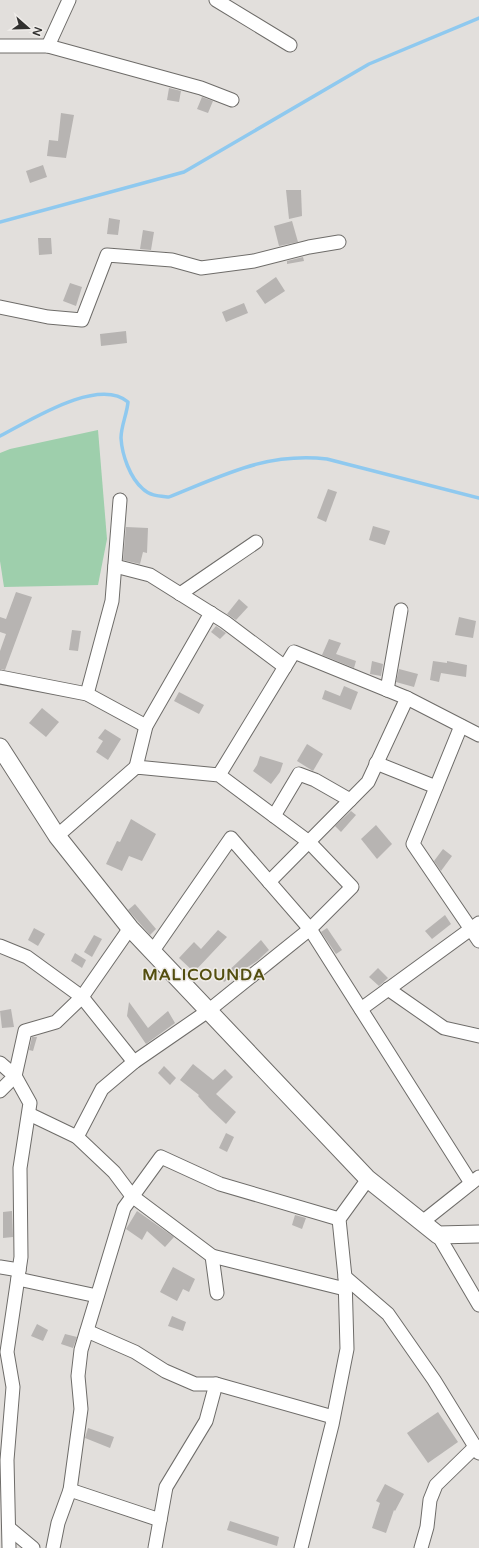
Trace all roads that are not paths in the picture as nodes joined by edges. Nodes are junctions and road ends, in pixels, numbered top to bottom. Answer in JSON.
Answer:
{"nodes":[{"id":1,"x":69,"y":0,"type":"edge"},
{"id":2,"x":216,"y":0,"type":"edge"},
{"id":3,"x":290,"y":45,"type":"dead end"},
{"id":4,"x":0,"y":46,"type":"edge"},
{"id":5,"x":48,"y":46,"type":"junction"},
{"id":6,"x":232,"y":100,"type":"dead end"},
{"id":7,"x":339,"y":242,"type":"dead end"},
{"id":8,"x":0,"y":307,"type":"edge"},
{"id":9,"x":120,"y":500,"type":"dead end"},
{"id":10,"x":256,"y":542,"type":"dead end"},
{"id":11,"x":115,"y":566,"type":"junction"},
{"id":12,"x":180,"y":594,"type":"junction"},
{"id":13,"x":401,"y":610,"type":"dead end"},
{"id":14,"x":211,"y":613,"type":"junction"},
{"id":15,"x":285,"y":667,"type":"junction"},
{"id":16,"x":0,"y":677,"type":"edge"},
{"id":17,"x":387,"y":690,"type":"junction"},
{"id":18,"x":88,"y":694,"type":"junction"},
{"id":19,"x":407,"y":698,"type":"junction"},
{"id":20,"x":146,"y":726,"type":"junction"},
{"id":21,"x":461,"y":726,"type":"junction"},
{"id":22,"x":479,"y":736,"type":"edge"},
{"id":23,"x":0,"y":747,"type":"edge"},
{"id":24,"x":376,"y":763,"type":"junction"},
{"id":25,"x":136,"y":767,"type":"junction"},
{"id":26,"x":219,"y":775,"type":"junction"},
{"id":27,"x":436,"y":787,"type":"junction"},
{"id":28,"x":350,"y":800,"type":"junction"},
{"id":29,"x":274,"y":816,"type":"junction"},
{"id":30,"x":57,"y":836,"type":"junction"},
{"id":31,"x":309,"y":842,"type":"junction"},
{"id":32,"x":269,"y":882,"type":"junction"},
{"id":33,"x":475,"y":926,"type":"edge"},
{"id":34,"x":130,"y":928,"type":"junction"},
{"id":35,"x":310,"y":929,"type":"junction"},
{"id":36,"x":479,"y":941,"type":"edge"},
{"id":37,"x":0,"y":946,"type":"edge"},
{"id":38,"x":152,"y":952,"type":"junction"},
{"id":39,"x":388,"y":989,"type":"junction"},
{"id":40,"x":82,"y":997,"type":"junction"},
{"id":41,"x":361,"y":1009,"type":"junction"},
{"id":42,"x":208,"y":1012,"type":"junction"},
{"id":43,"x":477,"y":1039,"type":"edge"},
{"id":44,"x":134,"y":1062,"type":"junction"},
{"id":45,"x":0,"y":1063,"type":"edge"},
{"id":46,"x":15,"y":1076,"type":"junction"},
{"id":47,"x":0,"y":1091,"type":"edge"},
{"id":48,"x":29,"y":1114,"type":"junction"},
{"id":49,"x":77,"y":1137,"type":"junction"},
{"id":50,"x":368,"y":1180,"type":"junction"},
{"id":51,"x":475,"y":1180,"type":"edge"},
{"id":52,"x":132,"y":1196,"type":"junction"},
{"id":53,"x":339,"y":1219,"type":"junction"},
{"id":54,"x":422,"y":1223,"type":"junction"},
{"id":55,"x":479,"y":1234,"type":"edge"},
{"id":56,"x":438,"y":1235,"type":"junction"},
{"id":57,"x":212,"y":1256,"type":"junction"},
{"id":58,"x":0,"y":1267,"type":"edge"},
{"id":59,"x":18,"y":1275,"type":"junction"},
{"id":60,"x":345,"y":1283,"type":"junction"},
{"id":61,"x":217,"y":1293,"type":"dead end"},
{"id":62,"x":97,"y":1296,"type":"junction"},
{"id":63,"x":479,"y":1305,"type":"edge"},
{"id":64,"x":87,"y":1331,"type":"junction"},
{"id":65,"x":216,"y":1384,"type":"junction"},
{"id":66,"x":333,"y":1417,"type":"junction"},
{"id":67,"x":477,"y":1450,"type":"edge"},
{"id":68,"x":3,"y":1457,"type":"edge"},
{"id":69,"x":70,"y":1490,"type":"junction"},
{"id":70,"x":160,"y":1520,"type":"junction"},
{"id":71,"x":9,"y":1528,"type":"junction"},
{"id":72,"x":9,"y":1548,"type":"edge"},
{"id":73,"x":34,"y":1548,"type":"edge"},
{"id":74,"x":53,"y":1548,"type":"edge"},
{"id":75,"x":155,"y":1548,"type":"edge"},
{"id":76,"x":301,"y":1548,"type":"edge"},
{"id":77,"x":421,"y":1548,"type":"edge"}],
"edges":[{"from":1,"to":5,"type":"street"},
{"from":2,"to":3,"type":"street"},
{"from":4,"to":5,"type":"street"},
{"from":5,"to":6,"type":"street"},
{"from":7,"to":8,"type":"street"},
{"from":9,"to":11,"type":"street"},
{"from":10,"to":12,"type":"street"},
{"from":11,"to":12,"type":"street"},
{"from":11,"to":18,"type":"street"},
{"from":12,"to":14,"type":"street"},
{"from":13,"to":17,"type":"street"},
{"from":14,"to":15,"type":"street"},
{"from":14,"to":20,"type":"street"},
{"from":15,"to":17,"type":"street"},
{"from":15,"to":26,"type":"street"},
{"from":16,"to":18,"type":"street"},
{"from":17,"to":19,"type":"street"},
{"from":18,"to":20,"type":"street"},
{"from":19,"to":21,"type":"street"},
{"from":19,"to":24,"type":"street"},
{"from":20,"to":25,"type":"street"},
{"from":21,"to":22,"type":"street"},
{"from":21,"to":27,"type":"street"},
{"from":23,"to":30,"type":"main road"},
{"from":24,"to":27,"type":"street"},
{"from":24,"to":28,"type":"street"},
{"from":25,"to":26,"type":"street"},
{"from":25,"to":30,"type":"street"},
{"from":26,"to":29,"type":"street"},
{"from":27,"to":33,"type":"street"},
{"from":28,"to":29,"type":"street"},
{"from":28,"to":31,"type":"street"},
{"from":29,"to":31,"type":"street"},
{"from":30,"to":34,"type":"main road"},
{"from":31,"to":32,"type":"street"},
{"from":31,"to":35,"type":"street"},
{"from":32,"to":35,"type":"street"},
{"from":32,"to":38,"type":"street"},
{"from":33,"to":36,"type":"street"},
{"from":33,"to":39,"type":"street"},
{"from":34,"to":38,"type":"main road"},
{"from":34,"to":40,"type":"street"},
{"from":35,"to":41,"type":"street"},
{"from":35,"to":42,"type":"street"},
{"from":37,"to":40,"type":"street"},
{"from":38,"to":42,"type":"main road"},
{"from":39,"to":41,"type":"street"},
{"from":39,"to":43,"type":"street"},
{"from":40,"to":44,"type":"street"},
{"from":40,"to":46,"type":"street"},
{"from":41,"to":51,"type":"street"},
{"from":42,"to":44,"type":"street"},
{"from":42,"to":50,"type":"main road"},
{"from":44,"to":49,"type":"street"},
{"from":45,"to":46,"type":"street"},
{"from":46,"to":47,"type":"street"},
{"from":46,"to":48,"type":"street"},
{"from":48,"to":49,"type":"street"},
{"from":48,"to":59,"type":"street"},
{"from":49,"to":52,"type":"street"},
{"from":50,"to":53,"type":"street"},
{"from":50,"to":54,"type":"main road"},
{"from":51,"to":54,"type":"street"},
{"from":52,"to":53,"type":"street"},
{"from":52,"to":57,"type":"street"},
{"from":52,"to":62,"type":"street"},
{"from":53,"to":60,"type":"street"},
{"from":54,"to":56,"type":"main road"},
{"from":55,"to":56,"type":"main road"},
{"from":56,"to":63,"type":"street"},
{"from":57,"to":60,"type":"street"},
{"from":57,"to":61,"type":"street"},
{"from":58,"to":59,"type":"street"},
{"from":59,"to":62,"type":"street"},
{"from":59,"to":68,"type":"street"},
{"from":60,"to":66,"type":"street"},
{"from":60,"to":67,"type":"street"},
{"from":62,"to":64,"type":"street"},
{"from":64,"to":65,"type":"street"},
{"from":64,"to":69,"type":"street"},
{"from":65,"to":66,"type":"street"},
{"from":65,"to":70,"type":"street"},
{"from":66,"to":76,"type":"street"},
{"from":67,"to":77,"type":"street"},
{"from":68,"to":71,"type":"street"},
{"from":69,"to":70,"type":"street"},
{"from":69,"to":74,"type":"street"},
{"from":70,"to":75,"type":"street"},
{"from":71,"to":72,"type":"street"},
{"from":71,"to":73,"type":"street"}]}
